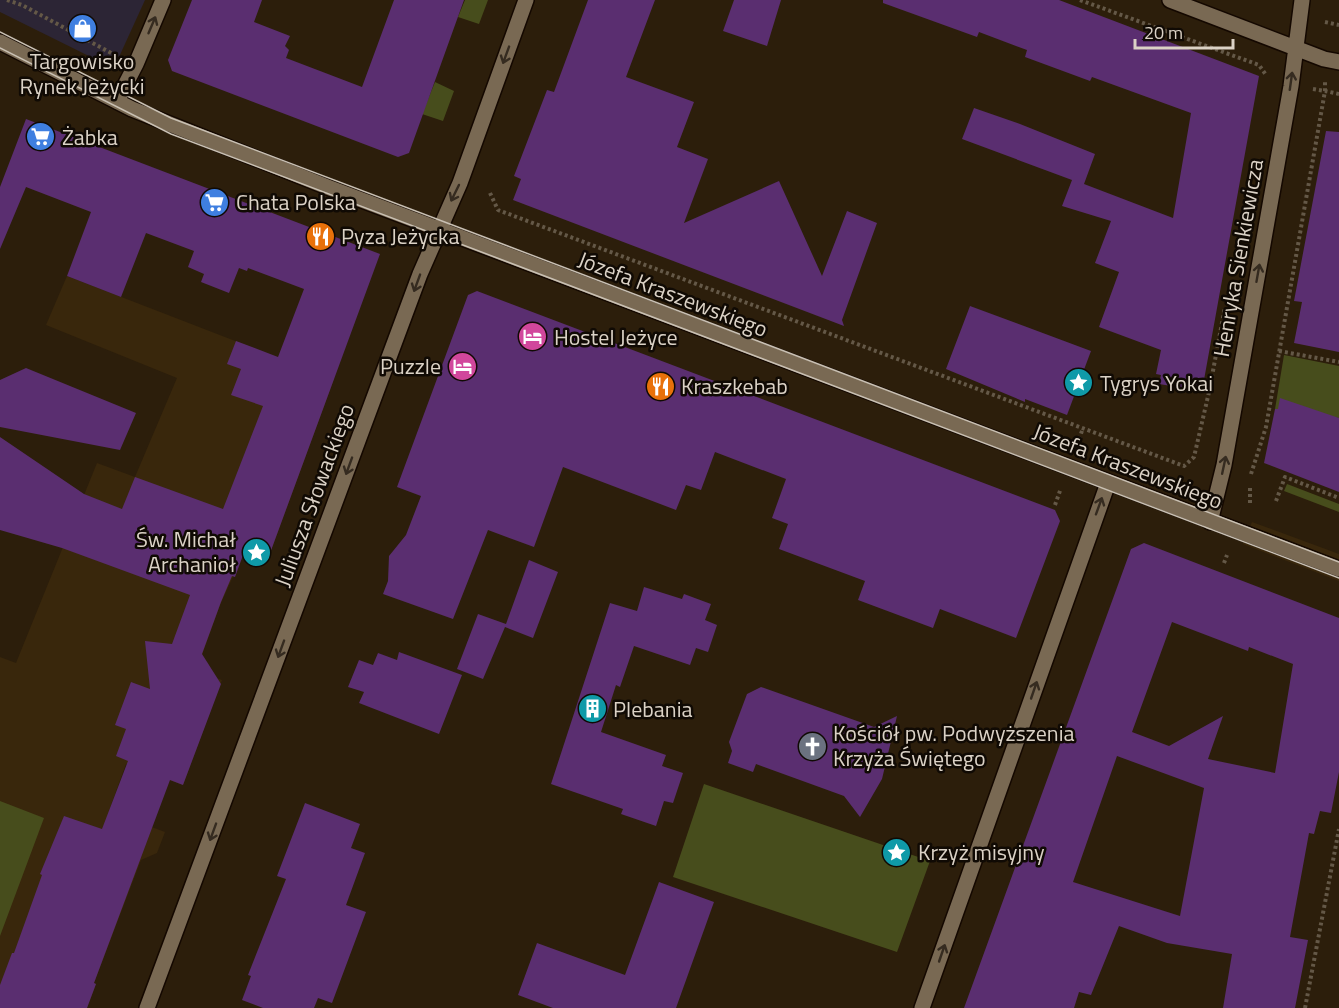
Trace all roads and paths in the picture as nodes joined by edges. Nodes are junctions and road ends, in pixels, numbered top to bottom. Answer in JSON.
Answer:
{"nodes":[{"id":1,"x":7,"y":0,"type":"edge"},
{"id":2,"x":163,"y":0,"type":"edge"},
{"id":3,"x":526,"y":0,"type":"edge"},
{"id":4,"x":1080,"y":0,"type":"edge"},
{"id":5,"x":1170,"y":0,"type":"edge"},
{"id":6,"x":1302,"y":0,"type":"edge"},
{"id":7,"x":1324,"y":22,"type":"dead end"},
{"id":8,"x":1339,"y":25,"type":"edge"},
{"id":9,"x":0,"y":42,"type":"edge"},
{"id":10,"x":1296,"y":46,"type":"junction"},
{"id":11,"x":119,"y":57,"type":"dead end"},
{"id":12,"x":1339,"y":62,"type":"edge"},
{"id":13,"x":1265,"y":82,"type":"dead end"},
{"id":14,"x":1339,"y":94,"type":"edge"},
{"id":15,"x":117,"y":101,"type":"junction"},
{"id":16,"x":490,"y":193,"type":"dead end"},
{"id":17,"x":438,"y":229,"type":"junction"},
{"id":18,"x":1226,"y":300,"type":"dead end"},
{"id":19,"x":1279,"y":351,"type":"junction"},
{"id":20,"x":1339,"y":362,"type":"edge"},
{"id":21,"x":1251,"y":474,"type":"dead end"},
{"id":22,"x":1108,"y":483,"type":"junction"},
{"id":23,"x":1250,"y":488,"type":"dead end"},
{"id":24,"x":1339,"y":498,"type":"edge"},
{"id":25,"x":1276,"y":501,"type":"dead end"},
{"id":26,"x":1250,"y":503,"type":"dead end"},
{"id":27,"x":1210,"y":522,"type":"junction"},
{"id":28,"x":1227,"y":555,"type":"dead end"},
{"id":29,"x":1224,"y":563,"type":"dead end"},
{"id":30,"x":1339,"y":569,"type":"edge"},
{"id":31,"x":1339,"y":829,"type":"edge"},
{"id":32,"x":147,"y":1008,"type":"edge"},
{"id":33,"x":922,"y":1008,"type":"edge"},
{"id":34,"x":1305,"y":1008,"type":"edge"}],
"edges":[{"from":1,"to":11,"type":"path"},
{"from":15,"to":2,"type":"street","one_way":true},
{"from":3,"to":17,"type":"street","name":"Juliusza Słowackiego","one_way":true},
{"from":4,"to":13,"type":"path"},
{"from":5,"to":10,"type":"street"},
{"from":6,"to":10,"type":"street","name":"Henryka Sienkiewicza"},
{"from":7,"to":8,"type":"path"},
{"from":9,"to":15,"type":"street","name":"Józefa Kraszewskiego"},
{"from":10,"to":12,"type":"street"},
{"from":27,"to":10,"type":"street","name":"Henryka Sienkiewicza","one_way":true},
{"from":14,"to":19,"type":"path"},
{"from":15,"to":17,"type":"street","name":"Józefa Kraszewskiego"},
{"from":16,"to":18,"type":"path"},
{"from":17,"to":22,"type":"street","name":"Józefa Kraszewskiego"},
{"from":17,"to":32,"type":"street","name":"Juliusza Słowackiego","one_way":true},
{"from":19,"to":20,"type":"path"},
{"from":19,"to":21,"type":"path"},
{"from":22,"to":27,"type":"street","name":"Józefa Kraszewskiego"},
{"from":33,"to":22,"type":"street","one_way":true},
{"from":23,"to":26,"type":"path"},
{"from":24,"to":25,"type":"path"},
{"from":27,"to":30,"type":"street","name":"Józefa Kraszewskiego"},
{"from":28,"to":29,"type":"path"},
{"from":31,"to":34,"type":"path"}]}
